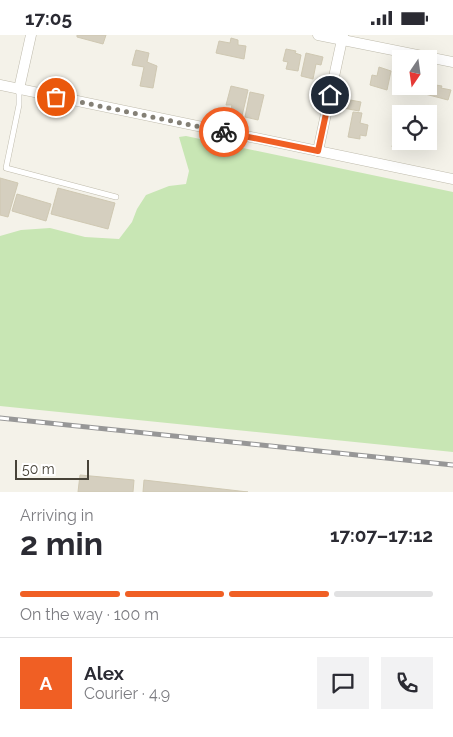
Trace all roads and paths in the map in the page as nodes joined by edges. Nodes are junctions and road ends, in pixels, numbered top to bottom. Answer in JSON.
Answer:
{"nodes":[{"id":1,"x":31,"y":35,"type":"edge"},
{"id":2,"x":318,"y":35,"type":"edge"},
{"id":3,"x":343,"y":37,"type":"edge"},
{"id":4,"x":453,"y":62,"type":"edge"},
{"id":5,"x":0,"y":85,"type":"edge"},
{"id":6,"x":19,"y":89,"type":"junction"},
{"id":7,"x":318,"y":151,"type":"junction"},
{"id":8,"x":453,"y":179,"type":"edge"},
{"id":9,"x":116,"y":197,"type":"dead end"}],
"edges":[{"from":1,"to":6,"type":"street"},
{"from":2,"to":3,"type":"street"},
{"from":3,"to":4,"type":"street"},
{"from":3,"to":7,"type":"street"},
{"from":5,"to":6,"type":"street"},
{"from":6,"to":7,"type":"street"},
{"from":6,"to":9,"type":"lane"},
{"from":7,"to":8,"type":"street"}]}
